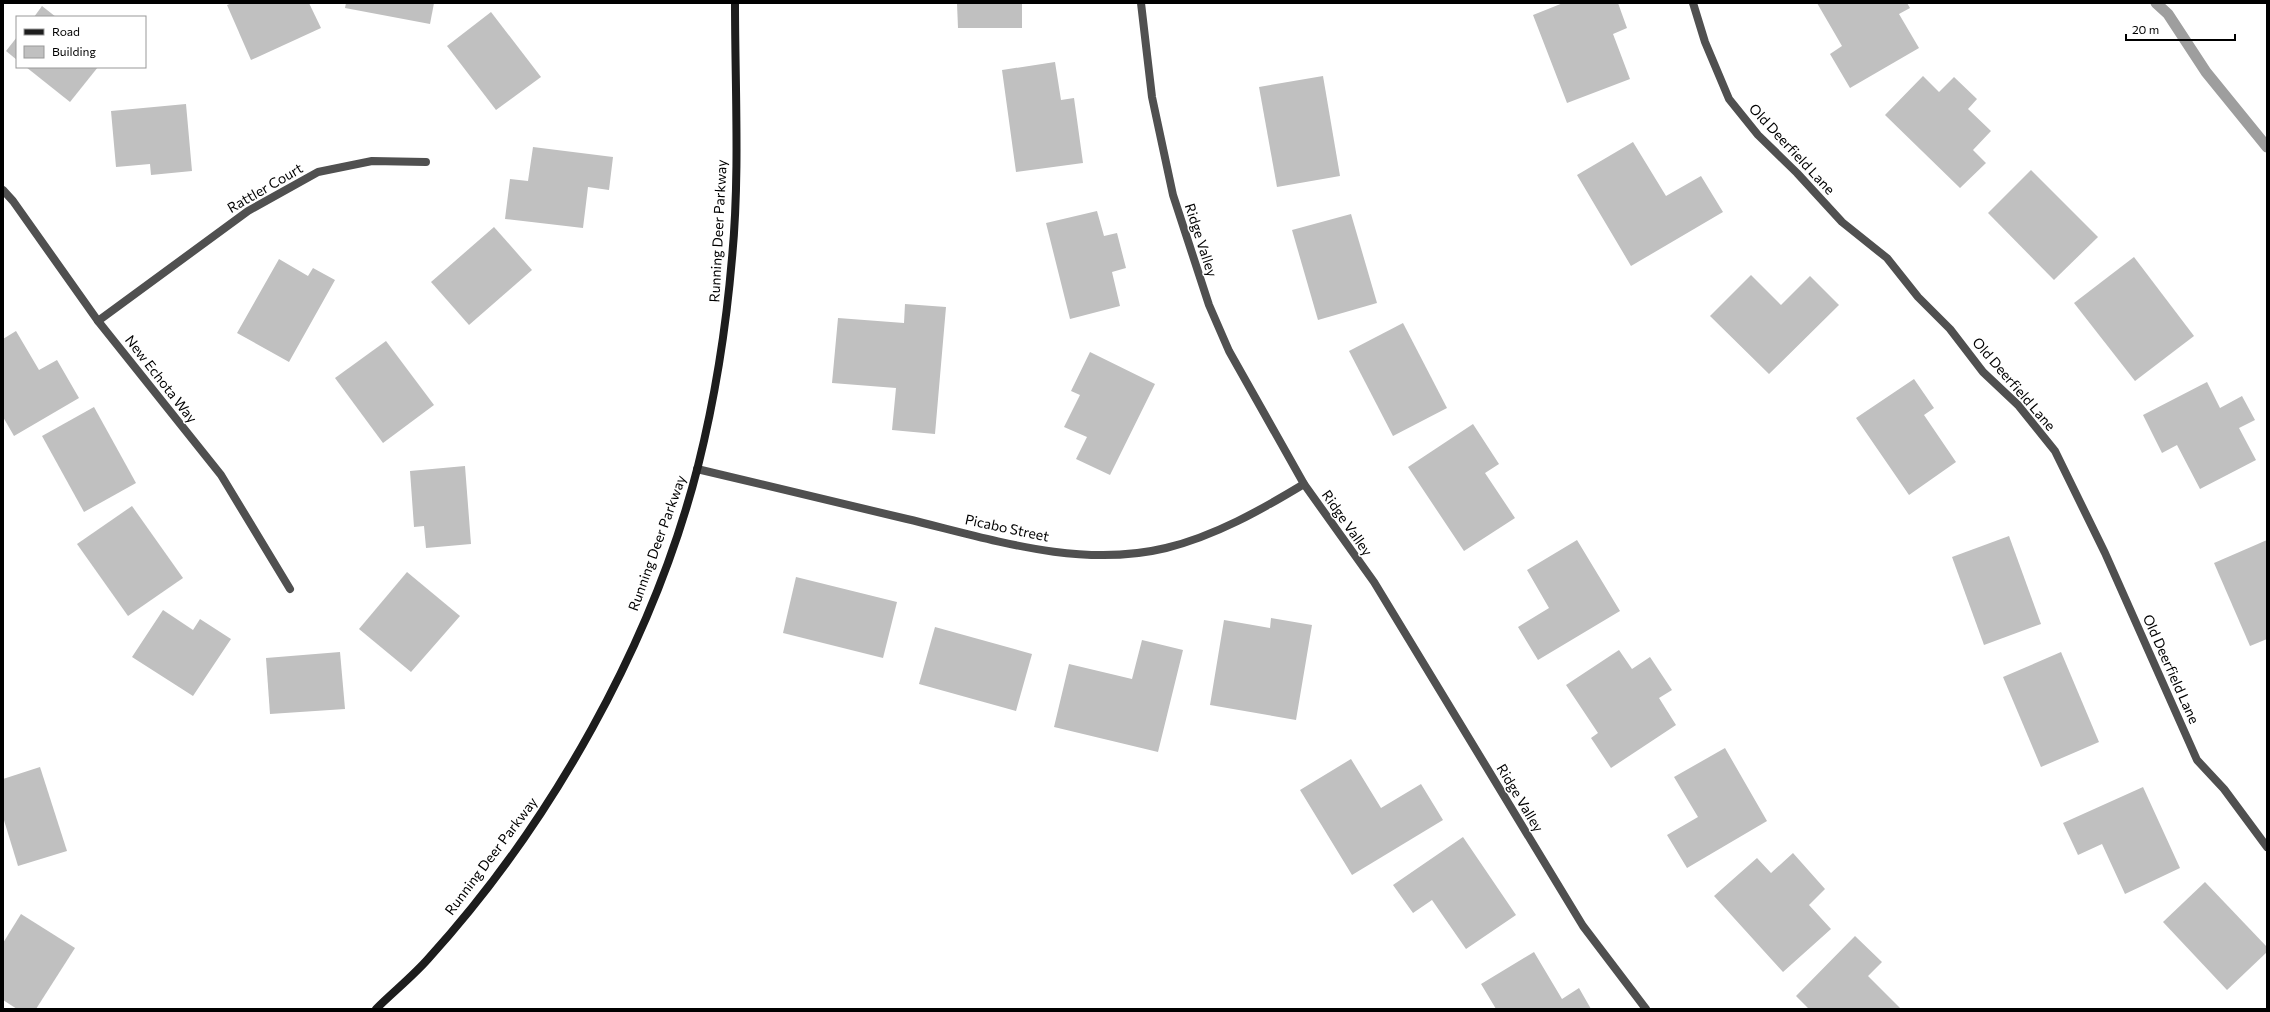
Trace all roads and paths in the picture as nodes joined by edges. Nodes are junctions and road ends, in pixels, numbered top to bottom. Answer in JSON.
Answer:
{"nodes":[{"id":1,"x":736,"y":3,"type":"edge"},
{"id":2,"x":1142,"y":3,"type":"edge"},
{"id":3,"x":1693,"y":3,"type":"edge"},
{"id":4,"x":426,"y":162,"type":"dead end"},
{"id":5,"x":3,"y":190,"type":"edge"},
{"id":6,"x":98,"y":320,"type":"junction"},
{"id":7,"x":697,"y":469,"type":"junction"},
{"id":8,"x":1304,"y":484,"type":"junction"},
{"id":9,"x":290,"y":589,"type":"dead end"},
{"id":10,"x":2267,"y":848,"type":"edge"},
{"id":11,"x":376,"y":1009,"type":"edge"},
{"id":12,"x":1646,"y":1009,"type":"edge"}],
"edges":[{"from":1,"to":7,"type":"street","name":"Running Deer Parkway"},
{"from":2,"to":8,"type":"street","name":"Ridge Valley"},
{"from":3,"to":10,"type":"street","name":"Old Deerfield Lane"},
{"from":4,"to":6,"type":"street","name":"Rattler Court"},
{"from":5,"to":6,"type":"street","name":"New Echota Way"},
{"from":6,"to":9,"type":"street","name":"New Echota Way"},
{"from":7,"to":8,"type":"street","name":"Picabo Street"},
{"from":7,"to":11,"type":"street","name":"Running Deer Parkway"},
{"from":8,"to":12,"type":"street","name":"Ridge Valley"}]}
